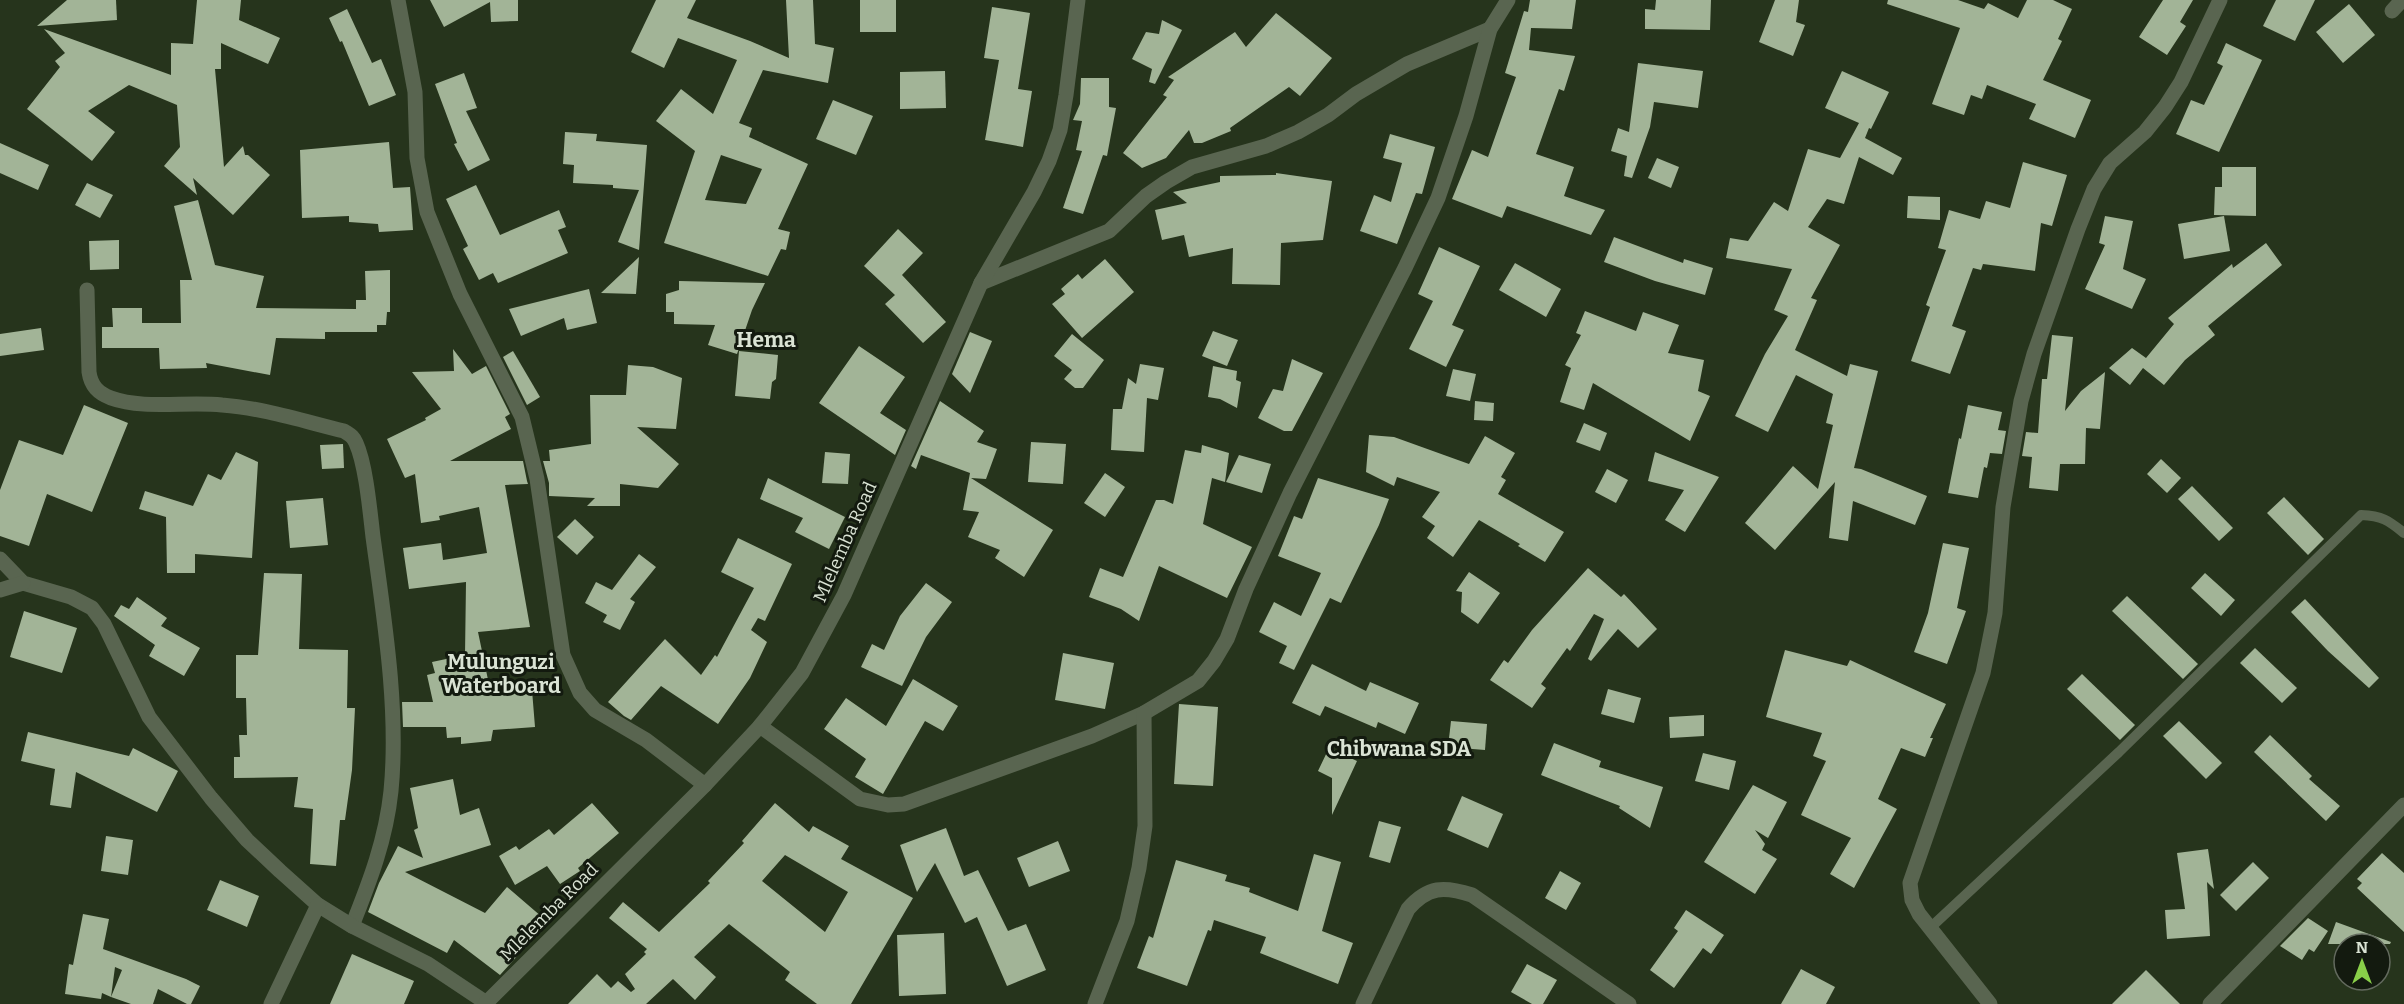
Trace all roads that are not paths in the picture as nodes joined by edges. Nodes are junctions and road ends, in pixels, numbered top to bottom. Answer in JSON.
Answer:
{"nodes":[{"id":1,"x":398,"y":0,"type":"edge"},
{"id":2,"x":1078,"y":0,"type":"edge"},
{"id":3,"x":1508,"y":0,"type":"edge"},
{"id":4,"x":2220,"y":0,"type":"edge"},
{"id":5,"x":1490,"y":29,"type":"junction"},
{"id":6,"x":981,"y":283,"type":"junction"},
{"id":7,"x":87,"y":290,"type":"dead end"},
{"id":8,"x":2404,"y":533,"type":"edge"},
{"id":9,"x":0,"y":559,"type":"edge"},
{"id":10,"x":23,"y":583,"type":"junction"},
{"id":11,"x":0,"y":590,"type":"edge"},
{"id":12,"x":1144,"y":713,"type":"junction"},
{"id":13,"x":760,"y":726,"type":"junction"},
{"id":14,"x":705,"y":785,"type":"junction"},
{"id":15,"x":2404,"y":806,"type":"edge"},
{"id":16,"x":318,"y":905,"type":"junction"},
{"id":17,"x":352,"y":926,"type":"junction"},
{"id":18,"x":1929,"y":928,"type":"junction"},
{"id":19,"x":271,"y":1004,"type":"edge"},
{"id":20,"x":486,"y":1004,"type":"edge"},
{"id":21,"x":1095,"y":1004,"type":"edge"},
{"id":22,"x":1363,"y":1004,"type":"edge"},
{"id":23,"x":1629,"y":1004,"type":"edge"},
{"id":24,"x":1990,"y":1004,"type":"edge"},
{"id":25,"x":2210,"y":1004,"type":"edge"}],
"edges":[{"from":1,"to":14,"type":"street"},
{"from":2,"to":6,"type":"street","name":"Mlelemba Road"},
{"from":3,"to":5,"type":"street"},
{"from":4,"to":18,"type":"street"},
{"from":5,"to":6,"type":"street"},
{"from":5,"to":12,"type":"street"},
{"from":6,"to":13,"type":"street","name":"Mlelemba Road"},
{"from":7,"to":17,"type":"street"},
{"from":8,"to":18,"type":"lane"},
{"from":9,"to":10,"type":"street"},
{"from":10,"to":11,"type":"street"},
{"from":10,"to":16,"type":"street"},
{"from":12,"to":13,"type":"street"},
{"from":12,"to":21,"type":"street"},
{"from":13,"to":14,"type":"street","name":"Mlelemba Road"},
{"from":14,"to":20,"type":"street","name":"Mlelemba Road"},
{"from":15,"to":25,"type":"street"},
{"from":16,"to":17,"type":"street"},
{"from":16,"to":19,"type":"street"},
{"from":17,"to":20,"type":"street"},
{"from":18,"to":24,"type":"street"},
{"from":22,"to":23,"type":"street"}]}
